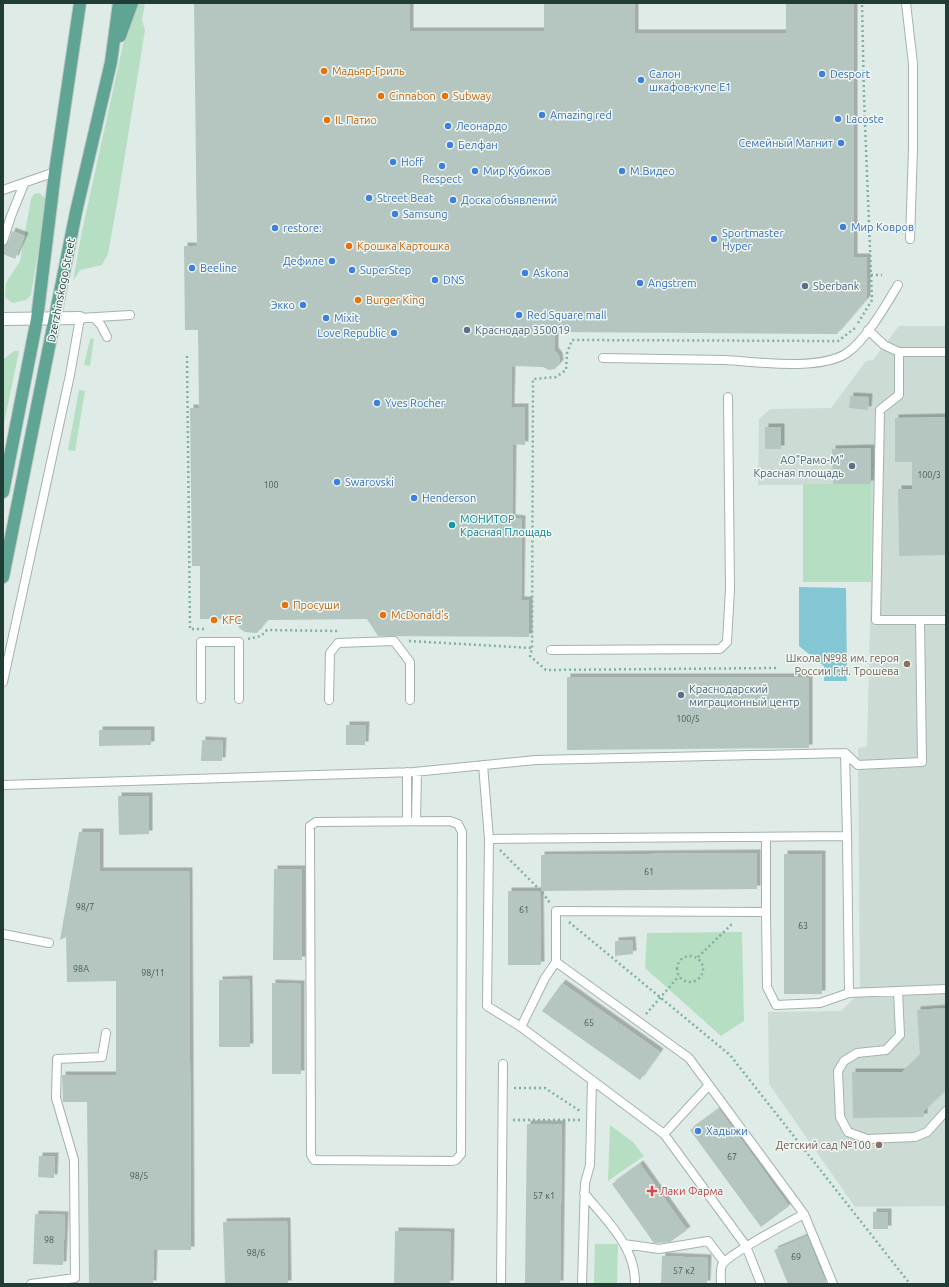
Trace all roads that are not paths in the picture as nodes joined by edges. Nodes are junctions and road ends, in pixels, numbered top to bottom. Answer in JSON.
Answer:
{"nodes":[{"id":1,"x":76,"y":3,"type":"edge"},
{"id":2,"x":80,"y":3,"type":"edge"},
{"id":3,"x":119,"y":3,"type":"edge"},
{"id":4,"x":132,"y":3,"type":"edge"},
{"id":5,"x":906,"y":3,"type":"edge"},
{"id":6,"x":78,"y":20,"type":"junction"},
{"id":7,"x":111,"y":62,"type":"junction"},
{"id":8,"x":55,"y":172,"type":"junction"},
{"id":9,"x":24,"y":184,"type":"junction"},
{"id":10,"x":3,"y":190,"type":"edge"},
{"id":11,"x":910,"y":239,"type":"dead end"},
{"id":12,"x":3,"y":241,"type":"edge"},
{"id":13,"x":898,"y":285,"type":"dead end"},
{"id":14,"x":130,"y":315,"type":"dead end"},
{"id":15,"x":55,"y":318,"type":"junction"},
{"id":16,"x":80,"y":318,"type":"junction"},
{"id":17,"x":94,"y":318,"type":"junction"},
{"id":18,"x":3,"y":319,"type":"edge"},
{"id":19,"x":37,"y":319,"type":"junction"},
{"id":20,"x":868,"y":330,"type":"junction"},
{"id":21,"x":107,"y":337,"type":"dead end"},
{"id":22,"x":899,"y":352,"type":"junction"},
{"id":23,"x":946,"y":352,"type":"edge"},
{"id":24,"x":603,"y":358,"type":"dead end"},
{"id":25,"x":728,"y":397,"type":"dead end"},
{"id":26,"x":3,"y":492,"type":"edge"},
{"id":27,"x":3,"y":577,"type":"edge"},
{"id":28,"x":920,"y":620,"type":"junction"},
{"id":29,"x":946,"y":620,"type":"edge"},
{"id":30,"x":551,"y":650,"type":"dead end"},
{"id":31,"x":3,"y":682,"type":"edge"},
{"id":32,"x":201,"y":699,"type":"dead end"},
{"id":33,"x":239,"y":699,"type":"dead end"},
{"id":34,"x":329,"y":700,"type":"dead end"},
{"id":35,"x":410,"y":700,"type":"dead end"},
{"id":36,"x":845,"y":753,"type":"junction"},
{"id":37,"x":483,"y":765,"type":"junction"},
{"id":38,"x":408,"y":772,"type":"junction"},
{"id":39,"x":417,"y":772,"type":"junction"},
{"id":40,"x":3,"y":785,"type":"edge"},
{"id":41,"x":407,"y":821,"type":"junction"},
{"id":42,"x":416,"y":821,"type":"junction"},
{"id":43,"x":848,"y":836,"type":"junction"},
{"id":44,"x":766,"y":837,"type":"junction"},
{"id":45,"x":489,"y":839,"type":"junction"},
{"id":46,"x":766,"y":912,"type":"junction"},
{"id":47,"x":3,"y":934,"type":"edge"},
{"id":48,"x":49,"y":943,"type":"dead end"},
{"id":49,"x":556,"y":962,"type":"junction"},
{"id":50,"x":946,"y":989,"type":"edge"},
{"id":51,"x":898,"y":991,"type":"junction"},
{"id":52,"x":849,"y":993,"type":"junction"},
{"id":53,"x":522,"y":1027,"type":"junction"},
{"id":54,"x":106,"y":1033,"type":"dead end"},
{"id":55,"x":503,"y":1064,"type":"dead end"},
{"id":56,"x":592,"y":1080,"type":"junction"},
{"id":57,"x":709,"y":1085,"type":"junction"},
{"id":58,"x":946,"y":1111,"type":"edge"},
{"id":59,"x":664,"y":1134,"type":"junction"},
{"id":60,"x":584,"y":1193,"type":"junction"},
{"id":61,"x":804,"y":1214,"type":"junction"},
{"id":62,"x":624,"y":1244,"type":"junction"},
{"id":63,"x":746,"y":1246,"type":"junction"},
{"id":64,"x":724,"y":1262,"type":"junction"},
{"id":65,"x":31,"y":1284,"type":"edge"},
{"id":66,"x":501,"y":1284,"type":"edge"},
{"id":67,"x":582,"y":1284,"type":"edge"},
{"id":68,"x":635,"y":1284,"type":"edge"},
{"id":69,"x":721,"y":1284,"type":"edge"},
{"id":70,"x":761,"y":1284,"type":"edge"},
{"id":71,"x":833,"y":1284,"type":"edge"}],
"edges":[{"from":1,"to":6,"type":"main road"},
{"from":2,"to":6,"type":"main road","name":"Dzerzhinskogo Street"},
{"from":3,"to":7,"type":"main road","name":"Dzerzhinskogo Street"},
{"from":4,"to":7,"type":"main road"},
{"from":5,"to":11,"type":"lane"},
{"from":6,"to":8,"type":"main road","name":"Dzerzhinskogo Street"},
{"from":7,"to":15,"type":"main road","name":"Dzerzhinskogo Street"},
{"from":8,"to":9,"type":"lane"},
{"from":8,"to":19,"type":"main road","name":"Dzerzhinskogo Street"},
{"from":9,"to":10,"type":"lane"},
{"from":9,"to":12,"type":"lane"},
{"from":13,"to":20,"type":"lane"},
{"from":14,"to":17,"type":"lane"},
{"from":15,"to":16,"type":"street"},
{"from":15,"to":19,"type":"street"},
{"from":15,"to":27,"type":"main road","name":"Dzerzhinskogo Street"},
{"from":16,"to":17,"type":"lane"},
{"from":16,"to":31,"type":"lane"},
{"from":17,"to":21,"type":"lane"},
{"from":18,"to":19,"type":"street"},
{"from":19,"to":26,"type":"main road","name":"Dzerzhinskogo Street"},
{"from":20,"to":22,"type":"lane"},
{"from":20,"to":24,"type":"lane"},
{"from":22,"to":23,"type":"lane"},
{"from":22,"to":28,"type":"lane"},
{"from":25,"to":30,"type":"lane"},
{"from":28,"to":29,"type":"lane"},
{"from":28,"to":36,"type":"lane"},
{"from":32,"to":33,"type":"lane"},
{"from":34,"to":35,"type":"lane"},
{"from":36,"to":37,"type":"lane"},
{"from":36,"to":43,"type":"lane"},
{"from":37,"to":39,"type":"lane"},
{"from":37,"to":45,"type":"lane"},
{"from":38,"to":39,"type":"lane"},
{"from":38,"to":40,"type":"lane"},
{"from":38,"to":41,"type":"lane"},
{"from":39,"to":42,"type":"lane"},
{"from":41,"to":42,"type":"lane"},
{"from":41,"to":42,"type":"lane"},
{"from":43,"to":44,"type":"lane"},
{"from":43,"to":52,"type":"lane"},
{"from":44,"to":45,"type":"lane"},
{"from":44,"to":46,"type":"lane"},
{"from":45,"to":53,"type":"lane"},
{"from":46,"to":49,"type":"lane"},
{"from":46,"to":52,"type":"lane"},
{"from":47,"to":48,"type":"lane"},
{"from":49,"to":53,"type":"lane"},
{"from":49,"to":57,"type":"lane"},
{"from":50,"to":51,"type":"lane"},
{"from":51,"to":52,"type":"lane"},
{"from":51,"to":58,"type":"lane"},
{"from":53,"to":56,"type":"lane"},
{"from":54,"to":65,"type":"lane"},
{"from":55,"to":66,"type":"lane"},
{"from":56,"to":59,"type":"lane"},
{"from":56,"to":60,"type":"lane"},
{"from":57,"to":59,"type":"lane"},
{"from":57,"to":61,"type":"lane"},
{"from":59,"to":63,"type":"lane"},
{"from":60,"to":62,"type":"lane"},
{"from":60,"to":67,"type":"lane"},
{"from":61,"to":63,"type":"lane"},
{"from":61,"to":71,"type":"lane"},
{"from":62,"to":64,"type":"lane"},
{"from":62,"to":68,"type":"lane"},
{"from":63,"to":64,"type":"lane"},
{"from":63,"to":70,"type":"lane"},
{"from":64,"to":69,"type":"lane"}]}
